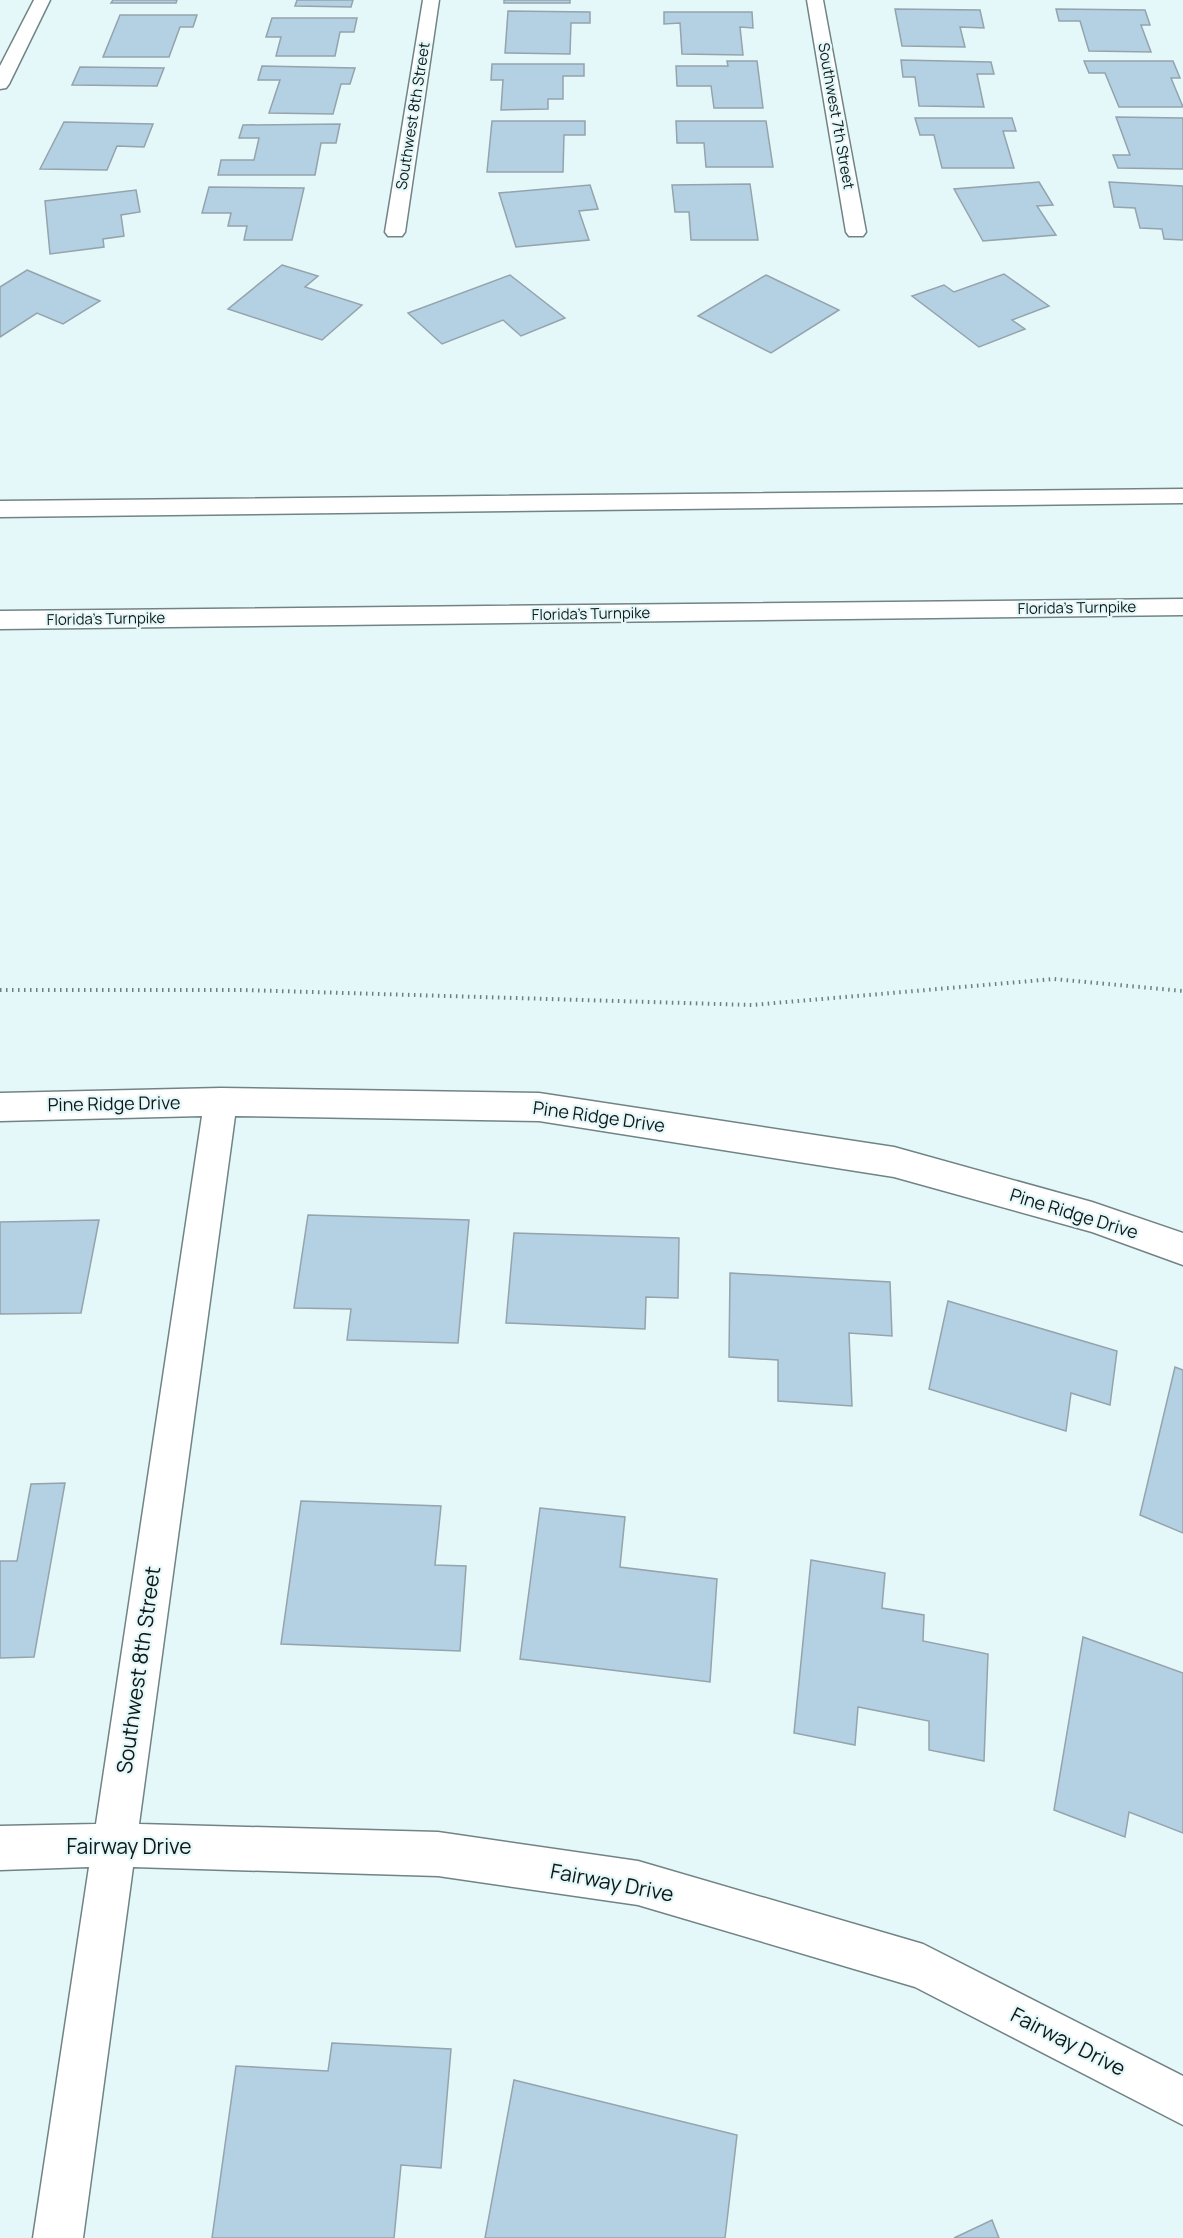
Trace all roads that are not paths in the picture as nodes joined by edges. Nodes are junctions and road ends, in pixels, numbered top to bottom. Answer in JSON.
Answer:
{"nodes":[{"id":1,"x":42,"y":0,"type":"edge"},
{"id":2,"x":431,"y":0,"type":"edge"},
{"id":3,"x":815,"y":0,"type":"edge"},
{"id":4,"x":0,"y":84,"type":"edge"},
{"id":5,"x":395,"y":232,"type":"dead end"},
{"id":6,"x":856,"y":232,"type":"dead end"},
{"id":7,"x":1183,"y":496,"type":"edge"},
{"id":8,"x":0,"y":508,"type":"edge"},
{"id":9,"x":1183,"y":607,"type":"edge"},
{"id":10,"x":0,"y":620,"type":"edge"},
{"id":11,"x":221,"y":1102,"type":"junction"},
{"id":12,"x":0,"y":1107,"type":"edge"},
{"id":13,"x":1183,"y":1249,"type":"edge"},
{"id":14,"x":114,"y":1845,"type":"junction"},
{"id":15,"x":0,"y":1848,"type":"edge"},
{"id":16,"x":1183,"y":2101,"type":"edge"},
{"id":17,"x":58,"y":2238,"type":"edge"}],
"edges":[{"from":1,"to":4,"type":"main road"},
{"from":2,"to":5,"type":"main road","name":"Southwest 8th Street"},
{"from":3,"to":6,"type":"main road","name":"Southwest 7th Street"},
{"from":7,"to":8,"type":"main road"},
{"from":9,"to":10,"type":"main road","name":"Florida's Turnpike"},
{"from":11,"to":12,"type":"main road","name":"Pine Ridge Drive"},
{"from":11,"to":13,"type":"main road","name":"Pine Ridge Drive"},
{"from":11,"to":14,"type":"main road","name":"Southwest 8th Street"},
{"from":14,"to":15,"type":"main road","name":"Fairway Drive"},
{"from":14,"to":16,"type":"main road","name":"Fairway Drive"},
{"from":14,"to":17,"type":"main road","name":"Southwest 8th Street"}]}
